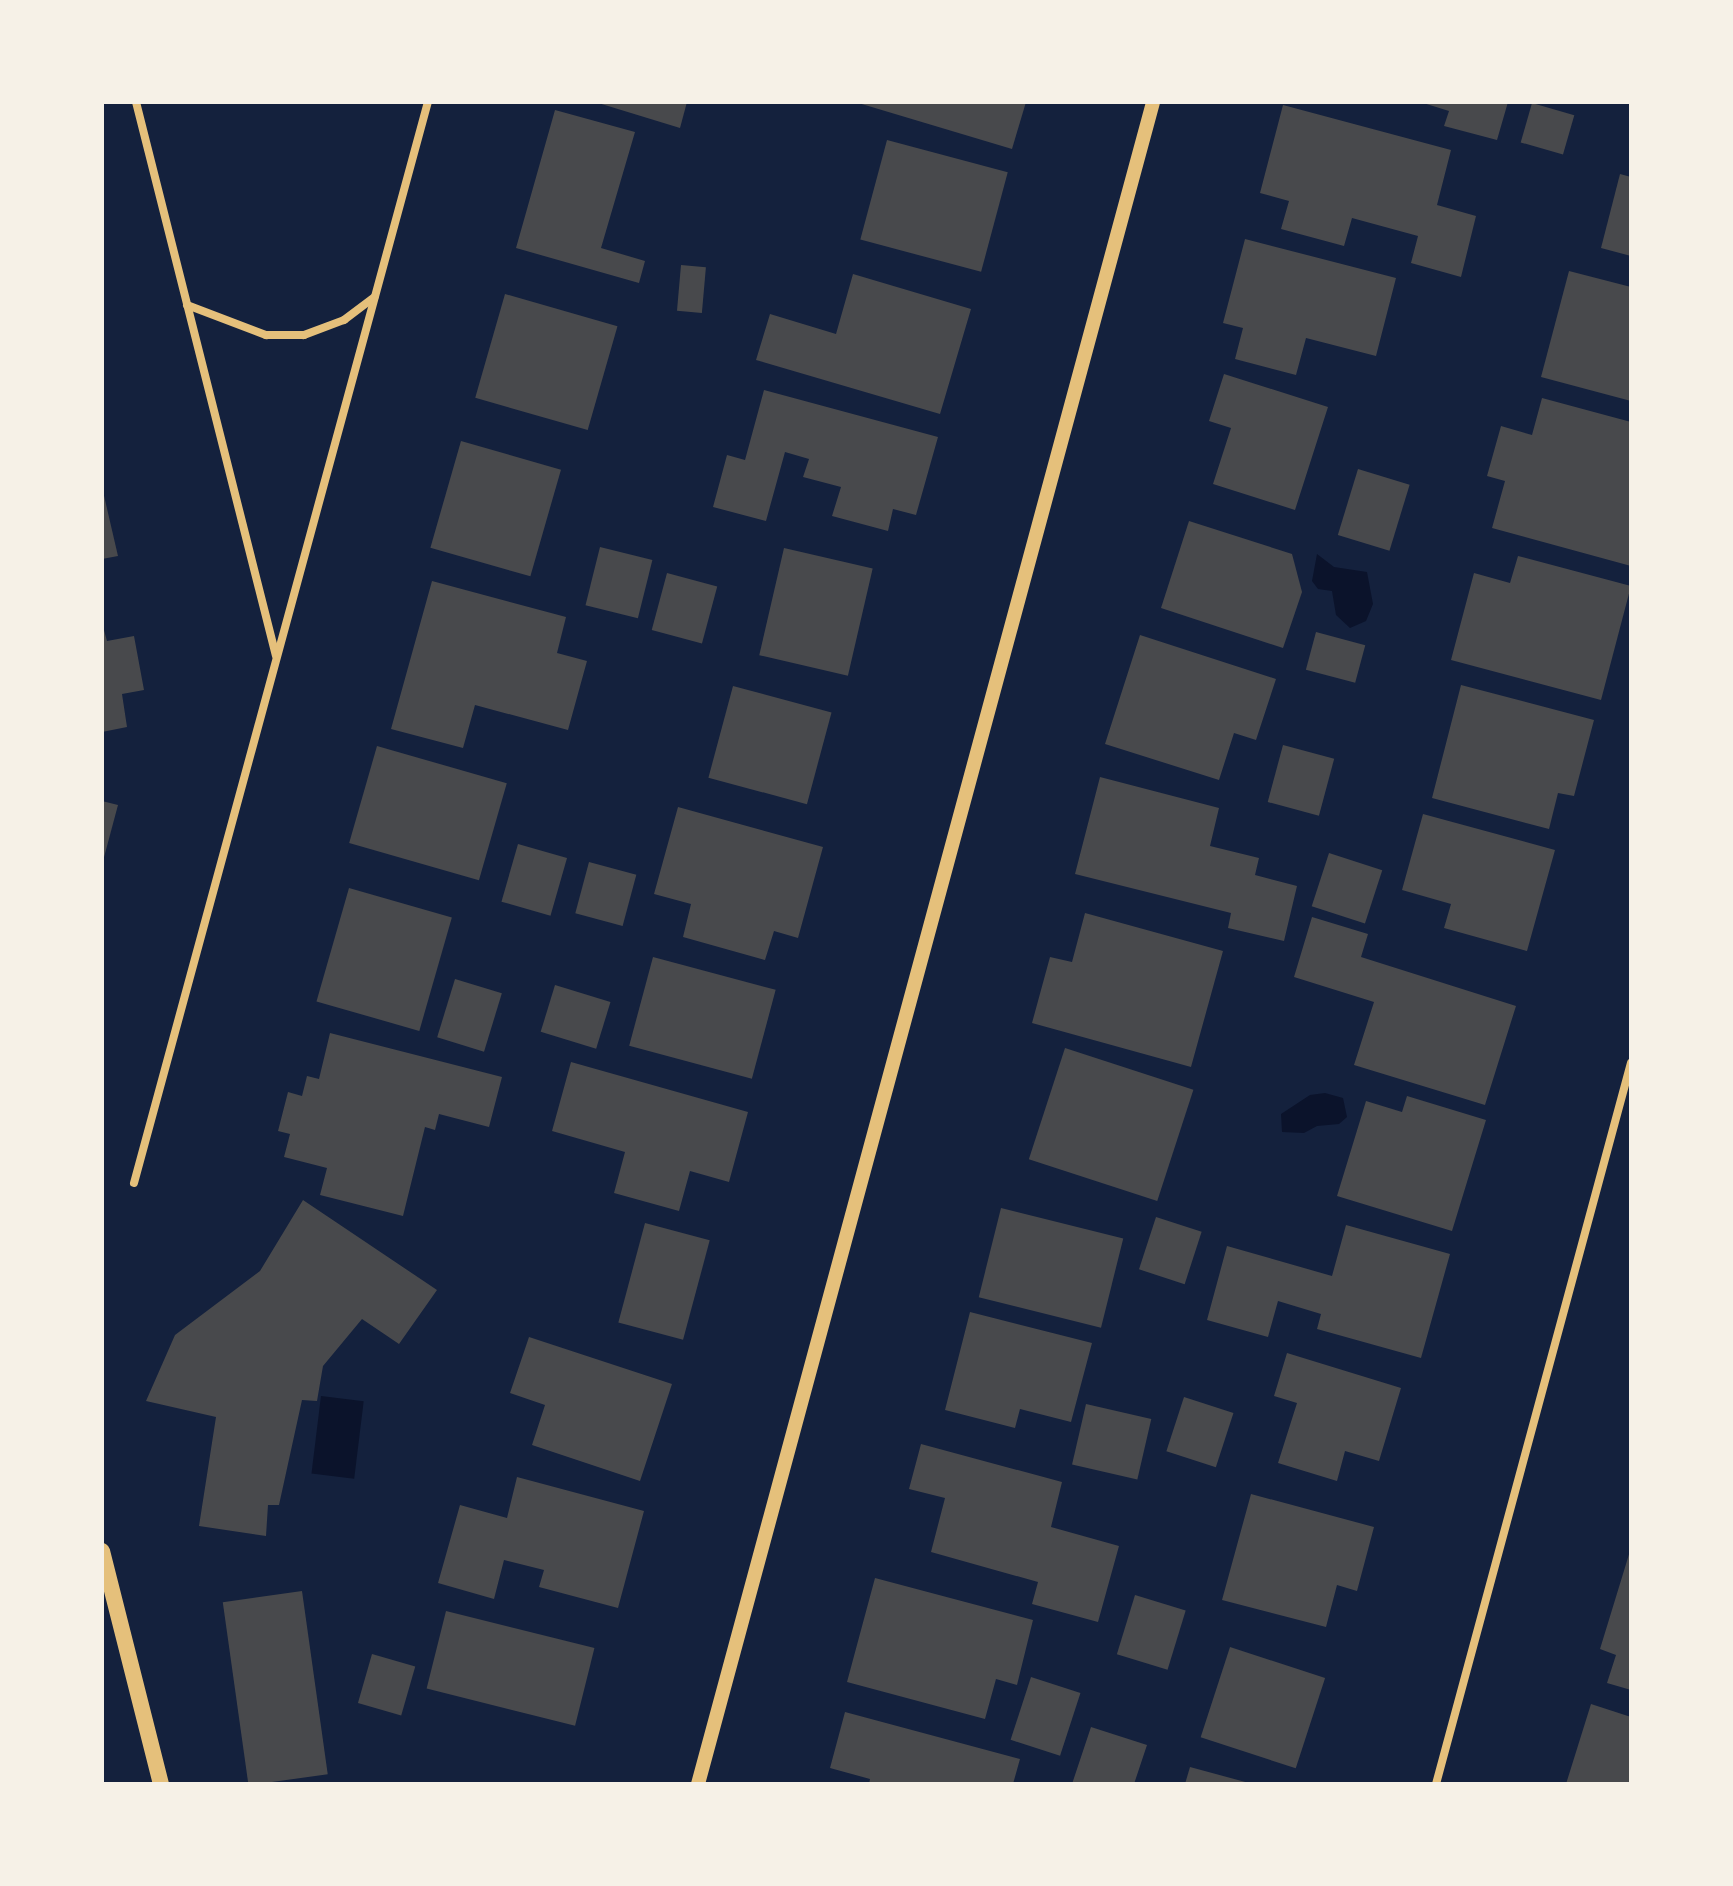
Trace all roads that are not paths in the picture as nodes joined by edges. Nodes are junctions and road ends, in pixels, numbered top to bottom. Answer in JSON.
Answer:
{"nodes":[{"id":1,"x":136,"y":102,"type":"edge"},
{"id":2,"x":428,"y":102,"type":"edge"},
{"id":3,"x":1153,"y":102,"type":"edge"},
{"id":4,"x":375,"y":297,"type":"junction"},
{"id":5,"x":187,"y":305,"type":"junction"},
{"id":6,"x":277,"y":659,"type":"junction"},
{"id":7,"x":1631,"y":1063,"type":"edge"},
{"id":8,"x":134,"y":1183,"type":"dead end"},
{"id":9,"x":102,"y":1551,"type":"edge"},
{"id":10,"x":161,"y":1784,"type":"edge"},
{"id":11,"x":698,"y":1784,"type":"edge"},
{"id":12,"x":1436,"y":1784,"type":"edge"}],
"edges":[{"from":1,"to":5,"type":"street"},
{"from":2,"to":4,"type":"street"},
{"from":3,"to":11,"type":"street"},
{"from":4,"to":5,"type":"street"},
{"from":4,"to":6,"type":"street"},
{"from":5,"to":6,"type":"street"},
{"from":6,"to":8,"type":"street"},
{"from":7,"to":12,"type":"street"},
{"from":9,"to":10,"type":"main road"}]}
